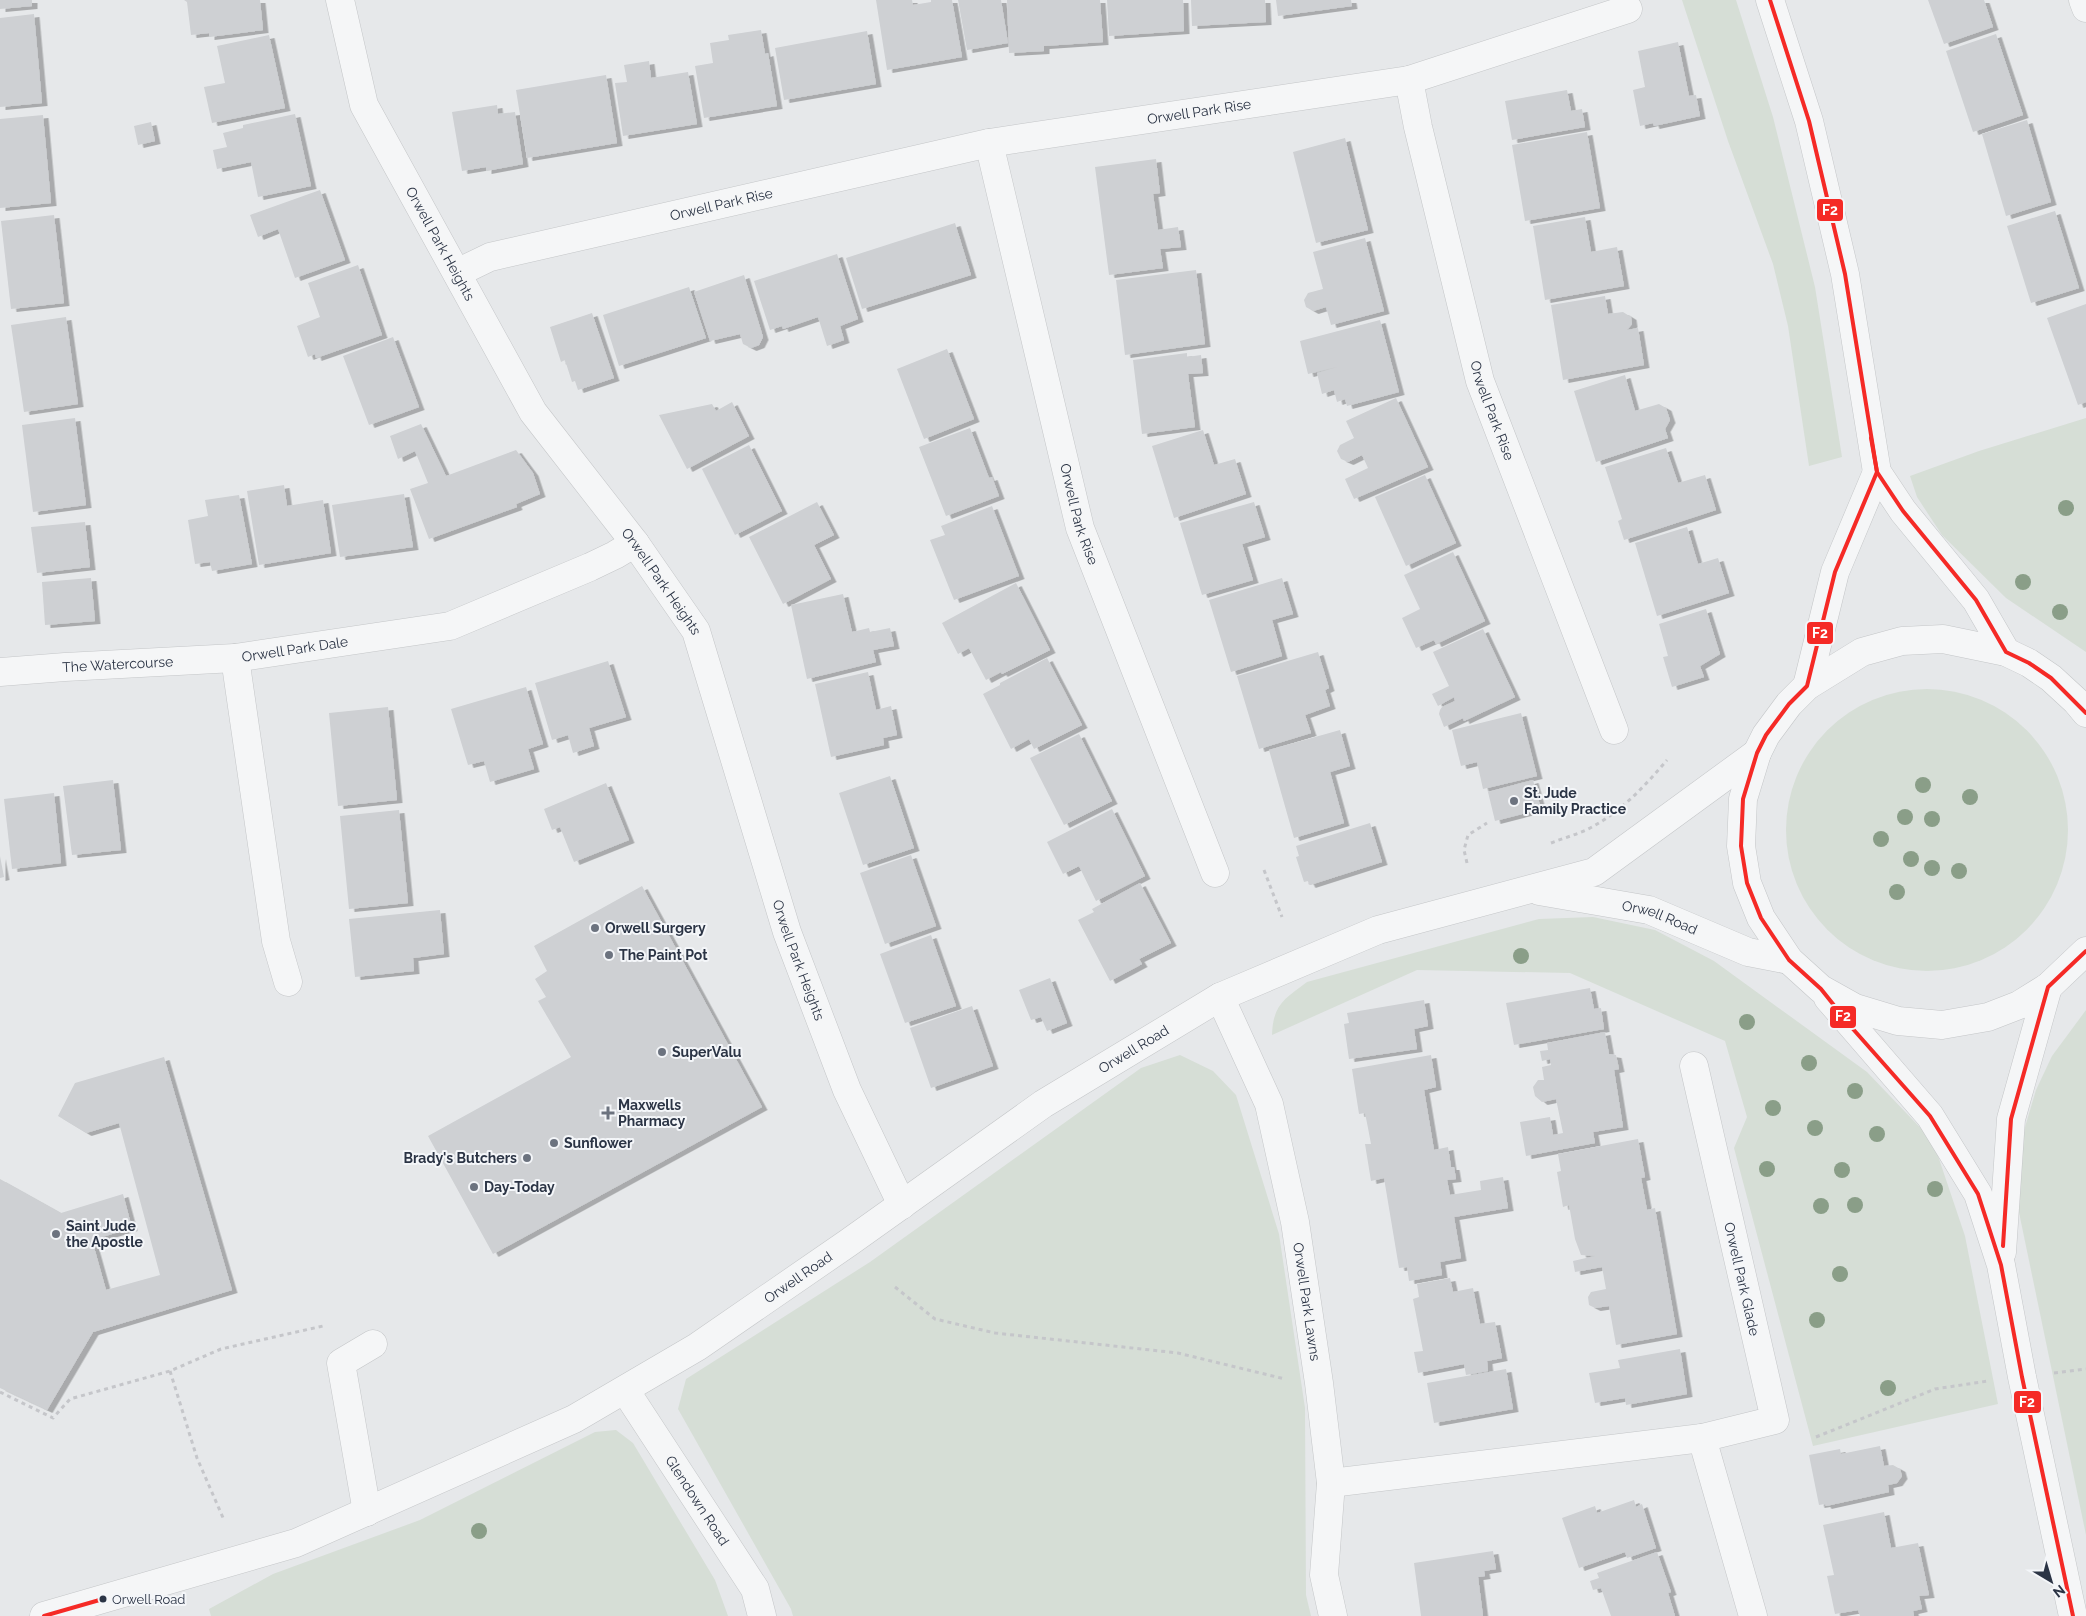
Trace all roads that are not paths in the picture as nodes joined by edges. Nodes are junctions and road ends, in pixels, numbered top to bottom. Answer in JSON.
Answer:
{"nodes":[{"id":1,"x":340,"y":0,"type":"edge"},
{"id":2,"x":1770,"y":0,"type":"edge"},
{"id":3,"x":2083,"y":0,"type":"edge"},
{"id":4,"x":2086,"y":8,"type":"edge"},
{"id":5,"x":1628,"y":9,"type":"dead end"},
{"id":6,"x":1409,"y":80,"type":"junction"},
{"id":7,"x":989,"y":143,"type":"junction"},
{"id":8,"x":457,"y":273,"type":"junction"},
{"id":9,"x":1877,"y":472,"type":"junction"},
{"id":10,"x":635,"y":543,"type":"junction"},
{"id":11,"x":2006,"y":652,"type":"junction"},
{"id":12,"x":235,"y":658,"type":"junction"},
{"id":13,"x":0,"y":672,"type":"edge"},
{"id":14,"x":2051,"y":678,"type":"junction"},
{"id":15,"x":1807,"y":686,"type":"junction"},
{"id":16,"x":2086,"y":693,"type":"edge"},
{"id":17,"x":2086,"y":713,"type":"edge"},
{"id":18,"x":1614,"y":730,"type":"dead end"},
{"id":19,"x":1757,"y":754,"type":"junction"},
{"id":20,"x":1215,"y":873,"type":"dead end"},
{"id":21,"x":1527,"y":890,"type":"junction"},
{"id":22,"x":2086,"y":951,"type":"edge"},
{"id":23,"x":1789,"y":960,"type":"junction"},
{"id":24,"x":288,"y":982,"type":"dead end"},
{"id":25,"x":2048,"y":987,"type":"junction"},
{"id":26,"x":1821,"y":989,"type":"junction"},
{"id":27,"x":1220,"y":997,"type":"junction"},
{"id":28,"x":1694,"y":1066,"type":"dead end"},
{"id":29,"x":902,"y":1205,"type":"junction"},
{"id":30,"x":2001,"y":1265,"type":"junction"},
{"id":31,"x":373,"y":1344,"type":"dead end"},
{"id":32,"x":626,"y":1390,"type":"junction"},
{"id":33,"x":1702,"y":1438,"type":"junction"},
{"id":34,"x":1331,"y":1483,"type":"junction"},
{"id":35,"x":367,"y":1512,"type":"junction"},
{"id":36,"x":44,"y":1616,"type":"edge"},
{"id":37,"x":762,"y":1616,"type":"edge"},
{"id":38,"x":1333,"y":1616,"type":"edge"},
{"id":39,"x":1753,"y":1616,"type":"edge"},
{"id":40,"x":2073,"y":1616,"type":"edge"}],
"edges":[{"from":1,"to":8,"type":"street","name":"Orwell Park Heights"},
{"from":2,"to":9,"type":"street"},
{"from":3,"to":4,"type":"street"},
{"from":5,"to":6,"type":"street","name":"Orwell Park Rise"},
{"from":6,"to":7,"type":"street","name":"Orwell Park Rise"},
{"from":6,"to":18,"type":"street","name":"Orwell Park Rise"},
{"from":7,"to":8,"type":"street","name":"Orwell Park Rise"},
{"from":7,"to":20,"type":"street","name":"Orwell Park Rise"},
{"from":8,"to":10,"type":"street","name":"Orwell Park Heights"},
{"from":9,"to":11,"type":"street"},
{"from":9,"to":15,"type":"street"},
{"from":10,"to":12,"type":"street","name":"Orwell Park Dale"},
{"from":10,"to":29,"type":"street","name":"Orwell Park Heights"},
{"from":11,"to":14,"type":"street"},
{"from":11,"to":15,"type":"street"},
{"from":12,"to":13,"type":"street","name":"The Watercourse"},
{"from":12,"to":24,"type":"street","name":"Orwell Park Dale"},
{"from":14,"to":16,"type":"street"},
{"from":14,"to":17,"type":"street"},
{"from":15,"to":19,"type":"street"},
{"from":19,"to":21,"type":"street","name":"Orwell Road"},
{"from":19,"to":23,"type":"street"},
{"from":21,"to":23,"type":"street","name":"Orwell Road"},
{"from":21,"to":27,"type":"street","name":"Orwell Road"},
{"from":22,"to":25,"type":"street"},
{"from":23,"to":26,"type":"street"},
{"from":25,"to":26,"type":"street"},
{"from":25,"to":30,"type":"street"},
{"from":26,"to":30,"type":"street"},
{"from":27,"to":29,"type":"street","name":"Orwell Road"},
{"from":27,"to":34,"type":"street","name":"Orwell Park Lawns"},
{"from":28,"to":33,"type":"street","name":"Orwell Park Glade"},
{"from":29,"to":32,"type":"street","name":"Orwell Road"},
{"from":30,"to":40,"type":"street"},
{"from":31,"to":35,"type":"street"},
{"from":32,"to":35,"type":"street","name":"Orwell Road"},
{"from":32,"to":37,"type":"street","name":"Glendown Road"},
{"from":33,"to":34,"type":"street","name":"Orwell Park Glade"},
{"from":33,"to":39,"type":"street"},
{"from":34,"to":38,"type":"street","name":"Orwell Park Lawns"},
{"from":35,"to":36,"type":"street","name":"Orwell Road"}]}
